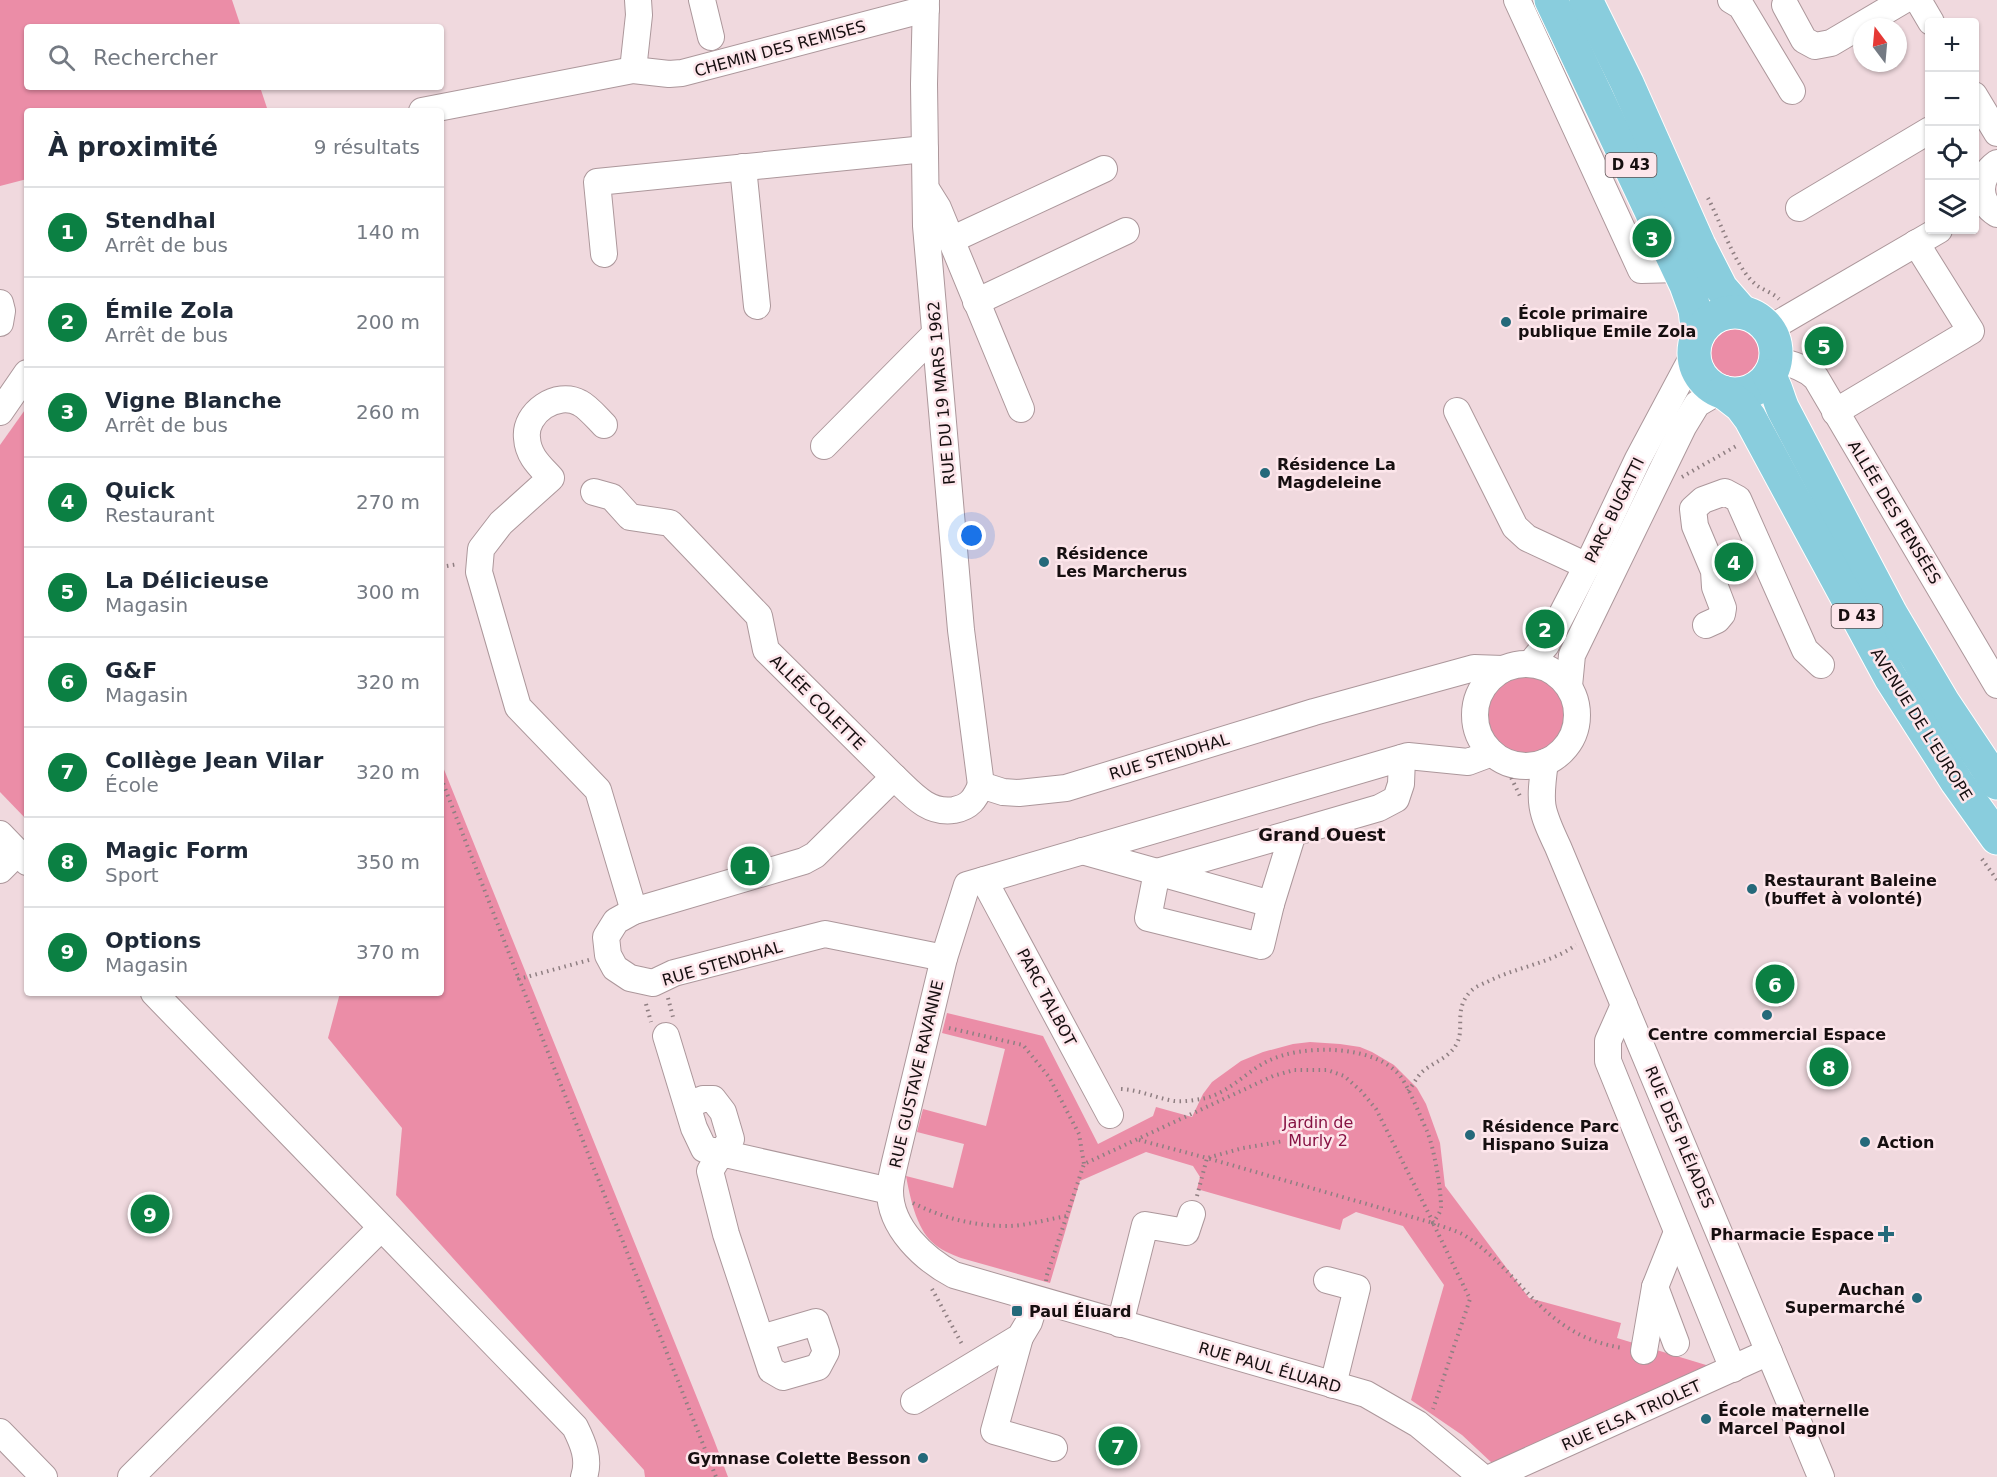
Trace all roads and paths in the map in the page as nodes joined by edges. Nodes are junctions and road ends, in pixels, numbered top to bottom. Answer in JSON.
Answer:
{"nodes":[{"id":1,"x":638,"y":0,"type":"edge"},
{"id":2,"x":702,"y":0,"type":"edge"},
{"id":3,"x":1516,"y":0,"type":"edge"},
{"id":4,"x":1551,"y":0,"type":"edge"},
{"id":5,"x":1586,"y":0,"type":"edge"},
{"id":6,"x":1731,"y":0,"type":"edge"},
{"id":7,"x":1904,"y":0,"type":"edge"},
{"id":8,"x":1918,"y":0,"type":"edge"},
{"id":9,"x":926,"y":5,"type":"edge"},
{"id":10,"x":1785,"y":5,"type":"dead end"},
{"id":11,"x":1929,"y":18,"type":"edge"},
{"id":12,"x":711,"y":37,"type":"dead end"},
{"id":13,"x":633,"y":69,"type":"junction"},
{"id":14,"x":1792,"y":92,"type":"dead end"},
{"id":15,"x":1979,"y":105,"type":"edge"},
{"id":16,"x":437,"y":108,"type":"edge"},
{"id":17,"x":1925,"y":132,"type":"edge"},
{"id":18,"x":1997,"y":133,"type":"edge"},
{"id":19,"x":925,"y":149,"type":"junction"},
{"id":20,"x":1997,"y":163,"type":"edge"},
{"id":21,"x":743,"y":167,"type":"junction"},
{"id":22,"x":1104,"y":169,"type":"dead end"},
{"id":23,"x":925,"y":187,"type":"junction"},
{"id":24,"x":1707,"y":195,"type":"dead end"},
{"id":25,"x":1799,"y":208,"type":"dead end"},
{"id":26,"x":1985,"y":209,"type":"edge"},
{"id":27,"x":1126,"y":231,"type":"dead end"},
{"id":28,"x":1932,"y":234,"type":"edge"},
{"id":29,"x":951,"y":240,"type":"junction"},
{"id":30,"x":1916,"y":243,"type":"junction"},
{"id":31,"x":604,"y":254,"type":"dead end"},
{"id":32,"x":1679,"y":269,"type":"junction"},
{"id":33,"x":976,"y":302,"type":"junction"},
{"id":34,"x":0,"y":303,"type":"edge"},
{"id":35,"x":757,"y":306,"type":"dead end"},
{"id":36,"x":1764,"y":314,"type":"junction"},
{"id":37,"x":0,"y":323,"type":"edge"},
{"id":38,"x":935,"y":334,"type":"junction"},
{"id":39,"x":1696,"y":345,"type":"junction"},
{"id":40,"x":1772,"y":369,"type":"junction"},
{"id":41,"x":24,"y":377,"type":"edge"},
{"id":42,"x":1721,"y":392,"type":"junction"},
{"id":43,"x":1021,"y":409,"type":"dead end"},
{"id":44,"x":1457,"y":411,"type":"dead end"},
{"id":45,"x":0,"y":412,"type":"edge"},
{"id":46,"x":1835,"y":412,"type":"junction"},
{"id":47,"x":604,"y":425,"type":"dead end"},
{"id":48,"x":1737,"y":445,"type":"dead end"},
{"id":49,"x":824,"y":446,"type":"dead end"},
{"id":50,"x":1672,"y":483,"type":"dead end"},
{"id":51,"x":594,"y":492,"type":"dead end"},
{"id":52,"x":1587,"y":566,"type":"junction"},
{"id":53,"x":1706,"y":625,"type":"dead end"},
{"id":54,"x":1531,"y":663,"type":"junction"},
{"id":55,"x":1821,"y":665,"type":"dead end"},
{"id":56,"x":1503,"y":669,"type":"junction"},
{"id":57,"x":1890,"y":677,"type":"junction"},
{"id":58,"x":1997,"y":685,"type":"edge"},
{"id":59,"x":1569,"y":686,"type":"junction"},
{"id":60,"x":1492,"y":753,"type":"junction"},
{"id":61,"x":1402,"y":758,"type":"junction"},
{"id":62,"x":1545,"y":762,"type":"junction"},
{"id":63,"x":1993,"y":767,"type":"edge"},
{"id":64,"x":894,"y":777,"type":"junction"},
{"id":65,"x":1957,"y":782,"type":"junction"},
{"id":66,"x":981,"y":785,"type":"junction"},
{"id":67,"x":444,"y":786,"type":"edge"},
{"id":68,"x":1293,"y":833,"type":"junction"},
{"id":69,"x":0,"y":834,"type":"edge"},
{"id":70,"x":1997,"y":838,"type":"edge"},
{"id":71,"x":1082,"y":851,"type":"junction"},
{"id":72,"x":15,"y":861,"type":"edge"},
{"id":73,"x":1157,"y":872,"type":"junction"},
{"id":74,"x":984,"y":880,"type":"junction"},
{"id":75,"x":1271,"y":904,"type":"junction"},
{"id":76,"x":634,"y":911,"type":"junction"},
{"id":77,"x":1591,"y":927,"type":"junction"},
{"id":78,"x":608,"y":955,"type":"junction"},
{"id":79,"x":944,"y":958,"type":"junction"},
{"id":80,"x":519,"y":979,"type":"junction"},
{"id":81,"x":651,"y":979,"type":"junction"},
{"id":82,"x":156,"y":996,"type":"edge"},
{"id":83,"x":1624,"y":1005,"type":"junction"},
{"id":84,"x":928,"y":1024,"type":"junction"},
{"id":85,"x":666,"y":1036,"type":"junction"},
{"id":86,"x":1408,"y":1092,"type":"junction"},
{"id":87,"x":1105,"y":1106,"type":"joint"},
{"id":88,"x":1138,"y":1140,"type":"junction"},
{"id":89,"x":1284,"y":1141,"type":"dead end"},
{"id":90,"x":721,"y":1153,"type":"junction"},
{"id":91,"x":1207,"y":1158,"type":"junction"},
{"id":92,"x":1084,"y":1164,"type":"junction"},
{"id":93,"x":890,"y":1191,"type":"junction"},
{"id":94,"x":1192,"y":1214,"type":"joint"},
{"id":95,"x":1067,"y":1216,"type":"junction"},
{"id":96,"x":1433,"y":1223,"type":"junction"},
{"id":97,"x":381,"y":1228,"type":"junction"},
{"id":98,"x":1677,"y":1232,"type":"junction"},
{"id":99,"x":1327,"y":1280,"type":"dead end"},
{"id":100,"x":932,"y":1287,"type":"dead end"},
{"id":101,"x":1655,"y":1287,"type":"junction"},
{"id":102,"x":1041,"y":1301,"type":"junction"},
{"id":103,"x":1120,"y":1324,"type":"junction"},
{"id":104,"x":1020,"y":1337,"type":"junction"},
{"id":105,"x":761,"y":1338,"type":"dead end"},
{"id":106,"x":1676,"y":1343,"type":"dead end"},
{"id":107,"x":1644,"y":1351,"type":"joint"},
{"id":108,"x":1769,"y":1352,"type":"junction"},
{"id":109,"x":973,"y":1365,"type":"junction"},
{"id":110,"x":1733,"y":1369,"type":"junction"},
{"id":111,"x":1333,"y":1385,"type":"junction"},
{"id":112,"x":914,"y":1401,"type":"dead end"},
{"id":113,"x":1426,"y":1430,"type":"junction"},
{"id":114,"x":0,"y":1432,"type":"edge"},
{"id":115,"x":1054,"y":1449,"type":"dead end"},
{"id":116,"x":44,"y":1477,"type":"edge"},
{"id":117,"x":131,"y":1477,"type":"edge"},
{"id":118,"x":584,"y":1477,"type":"edge"},
{"id":119,"x":716,"y":1477,"type":"edge"},
{"id":120,"x":1482,"y":1477,"type":"edge"},
{"id":121,"x":1491,"y":1477,"type":"edge"},
{"id":122,"x":1821,"y":1477,"type":"edge"}],
"edges":[{"from":1,"to":13,"type":"street"},
{"from":2,"to":12,"type":"street"},
{"from":3,"to":32,"type":"street"},
{"from":4,"to":32,"type":"main road","number":"D 43"},
{"from":5,"to":36,"type":"main road","number":"D 43"},
{"from":6,"to":14,"type":"street"},
{"from":7,"to":10,"type":"street"},
{"from":8,"to":11,"type":"street"},
{"from":9,"to":13,"type":"street","name":"CHEMIN DES REMISES"},
{"from":9,"to":19,"type":"street","name":"RUE DU 19 MARS 1962"},
{"from":13,"to":16,"type":"street","name":"CHEMIN DES REMISES"},
{"from":15,"to":18,"type":"street"},
{"from":17,"to":25,"type":"street"},
{"from":19,"to":21,"type":"street"},
{"from":19,"to":23,"type":"street","name":"RUE DU 19 MARS 1962"},
{"from":20,"to":26,"type":"street"},
{"from":21,"to":31,"type":"street"},
{"from":21,"to":35,"type":"street"},
{"from":22,"to":29,"type":"street"},
{"from":23,"to":29,"type":"street"},
{"from":23,"to":38,"type":"street","name":"RUE DU 19 MARS 1962"},
{"from":24,"to":36,"type":"path"},
{"from":27,"to":33,"type":"street"},
{"from":28,"to":30,"type":"street"},
{"from":29,"to":33,"type":"street"},
{"from":30,"to":36,"type":"street"},
{"from":30,"to":46,"type":"street"},
{"from":32,"to":39,"type":"main road","number":"D 43"},
{"from":33,"to":43,"type":"street"},
{"from":34,"to":37,"type":"street"},
{"from":36,"to":39,"type":"main road"},
{"from":36,"to":40,"type":"main road"},
{"from":38,"to":49,"type":"street"},
{"from":38,"to":66,"type":"street","name":"RUE DU 19 MARS 1962"},
{"from":39,"to":42,"type":"main road"},
{"from":39,"to":52,"type":"street","name":"PARC BUGATTI"},
{"from":40,"to":42,"type":"main road"},
{"from":40,"to":46,"type":"street","name":"ALLÉE DES PENSÉES"},
{"from":40,"to":63,"type":"main road","name":"AVENUE DE L'EUROPE","number":"D 43"},
{"from":41,"to":45,"type":"street"},
{"from":42,"to":57,"type":"main road","name":"AVENUE DE L'EUROPE","number":"D 43"},
{"from":42,"to":59,"type":"street","name":"PARC BUGATTI"},
{"from":44,"to":52,"type":"street"},
{"from":46,"to":58,"type":"street","name":"ALLÉE DES PENSÉES"},
{"from":47,"to":76,"type":"street"},
{"from":48,"to":50,"type":"path"},
{"from":51,"to":64,"type":"street","name":"ALLÉE COLETTE"},
{"from":52,"to":54,"type":"street","name":"PARC BUGATTI"},
{"from":53,"to":55,"type":"street"},
{"from":54,"to":56,"type":"street"},
{"from":54,"to":59,"type":"street"},
{"from":56,"to":60,"type":"street"},
{"from":56,"to":66,"type":"street","name":"RUE STENDHAL"},
{"from":57,"to":63,"type":"main road"},
{"from":57,"to":65,"type":"main road","name":"AVENUE DE L'EUROPE","number":"D 43"},
{"from":59,"to":62,"type":"street"},
{"from":60,"to":61,"type":"street"},
{"from":60,"to":62,"type":"street"},
{"from":61,"to":68,"type":"street"},
{"from":61,"to":71,"type":"street"},
{"from":62,"to":77,"type":"street","name":"RUE DES PLÉIADES"},
{"from":63,"to":65,"type":"street"},
{"from":64,"to":66,"type":"street"},
{"from":64,"to":76,"type":"street"},
{"from":65,"to":70,"type":"main road","name":"AVENUE DE L'EUROPE","number":"D 43"},
{"from":67,"to":80,"type":"path"},
{"from":68,"to":73,"type":"street"},
{"from":68,"to":75,"type":"street"},
{"from":69,"to":72,"type":"street"},
{"from":71,"to":73,"type":"street"},
{"from":71,"to":74,"type":"street"},
{"from":73,"to":75,"type":"street"},
{"from":73,"to":75,"type":"street"},
{"from":74,"to":79,"type":"street"},
{"from":74,"to":87,"type":"street","name":"PARC TALBOT"},
{"from":76,"to":78,"type":"street"},
{"from":77,"to":83,"type":"street","name":"RUE DES PLÉIADES"},
{"from":77,"to":86,"type":"path"},
{"from":78,"to":80,"type":"path"},
{"from":78,"to":81,"type":"street","name":"RUE STENDHAL"},
{"from":79,"to":81,"type":"street","name":"RUE STENDHAL"},
{"from":79,"to":84,"type":"street","name":"RUE GUSTAVE RAVANNE"},
{"from":80,"to":119,"type":"path"},
{"from":81,"to":85,"type":"path"},
{"from":81,"to":85,"type":"path"},
{"from":82,"to":97,"type":"street"},
{"from":83,"to":98,"type":"street"},
{"from":83,"to":108,"type":"street","name":"RUE DES PLÉIADES"},
{"from":84,"to":92,"type":"path"},
{"from":84,"to":93,"type":"street","name":"RUE GUSTAVE RAVANNE"},
{"from":85,"to":90,"type":"street"},
{"from":86,"to":87,"type":"path"},
{"from":86,"to":96,"type":"path"},
{"from":88,"to":91,"type":"path"},
{"from":88,"to":92,"type":"path"},
{"from":88,"to":96,"type":"path"},
{"from":89,"to":91,"type":"path"},
{"from":90,"to":93,"type":"street"},
{"from":90,"to":105,"type":"street"},
{"from":91,"to":94,"type":"path"},
{"from":91,"to":96,"type":"path"},
{"from":92,"to":95,"type":"path"},
{"from":93,"to":95,"type":"path"},
{"from":93,"to":102,"type":"street","name":"RUE PAUL ÉLUARD"},
{"from":94,"to":103,"type":"street"},
{"from":95,"to":102,"type":"path"},
{"from":96,"to":107,"type":"path"},
{"from":96,"to":113,"type":"path"},
{"from":97,"to":117,"type":"street"},
{"from":97,"to":118,"type":"street"},
{"from":98,"to":101,"type":"street"},
{"from":98,"to":110,"type":"street"},
{"from":99,"to":111,"type":"street"},
{"from":100,"to":109,"type":"path"},
{"from":101,"to":106,"type":"street"},
{"from":101,"to":107,"type":"street"},
{"from":102,"to":103,"type":"street","name":"RUE PAUL ÉLUARD"},
{"from":102,"to":104,"type":"street"},
{"from":103,"to":111,"type":"street","name":"RUE PAUL ÉLUARD"},
{"from":104,"to":109,"type":"street"},
{"from":104,"to":115,"type":"street"},
{"from":108,"to":110,"type":"street","name":"RUE ELSA TRIOLET"},
{"from":108,"to":122,"type":"street","name":"RUE DES PLÉIADES"},
{"from":109,"to":112,"type":"street"},
{"from":110,"to":121,"type":"street","name":"RUE ELSA TRIOLET"},
{"from":111,"to":113,"type":"street","name":"RUE PAUL ÉLUARD"},
{"from":113,"to":120,"type":"street","name":"RUE PAUL ÉLUARD"},
{"from":114,"to":116,"type":"street"}]}
